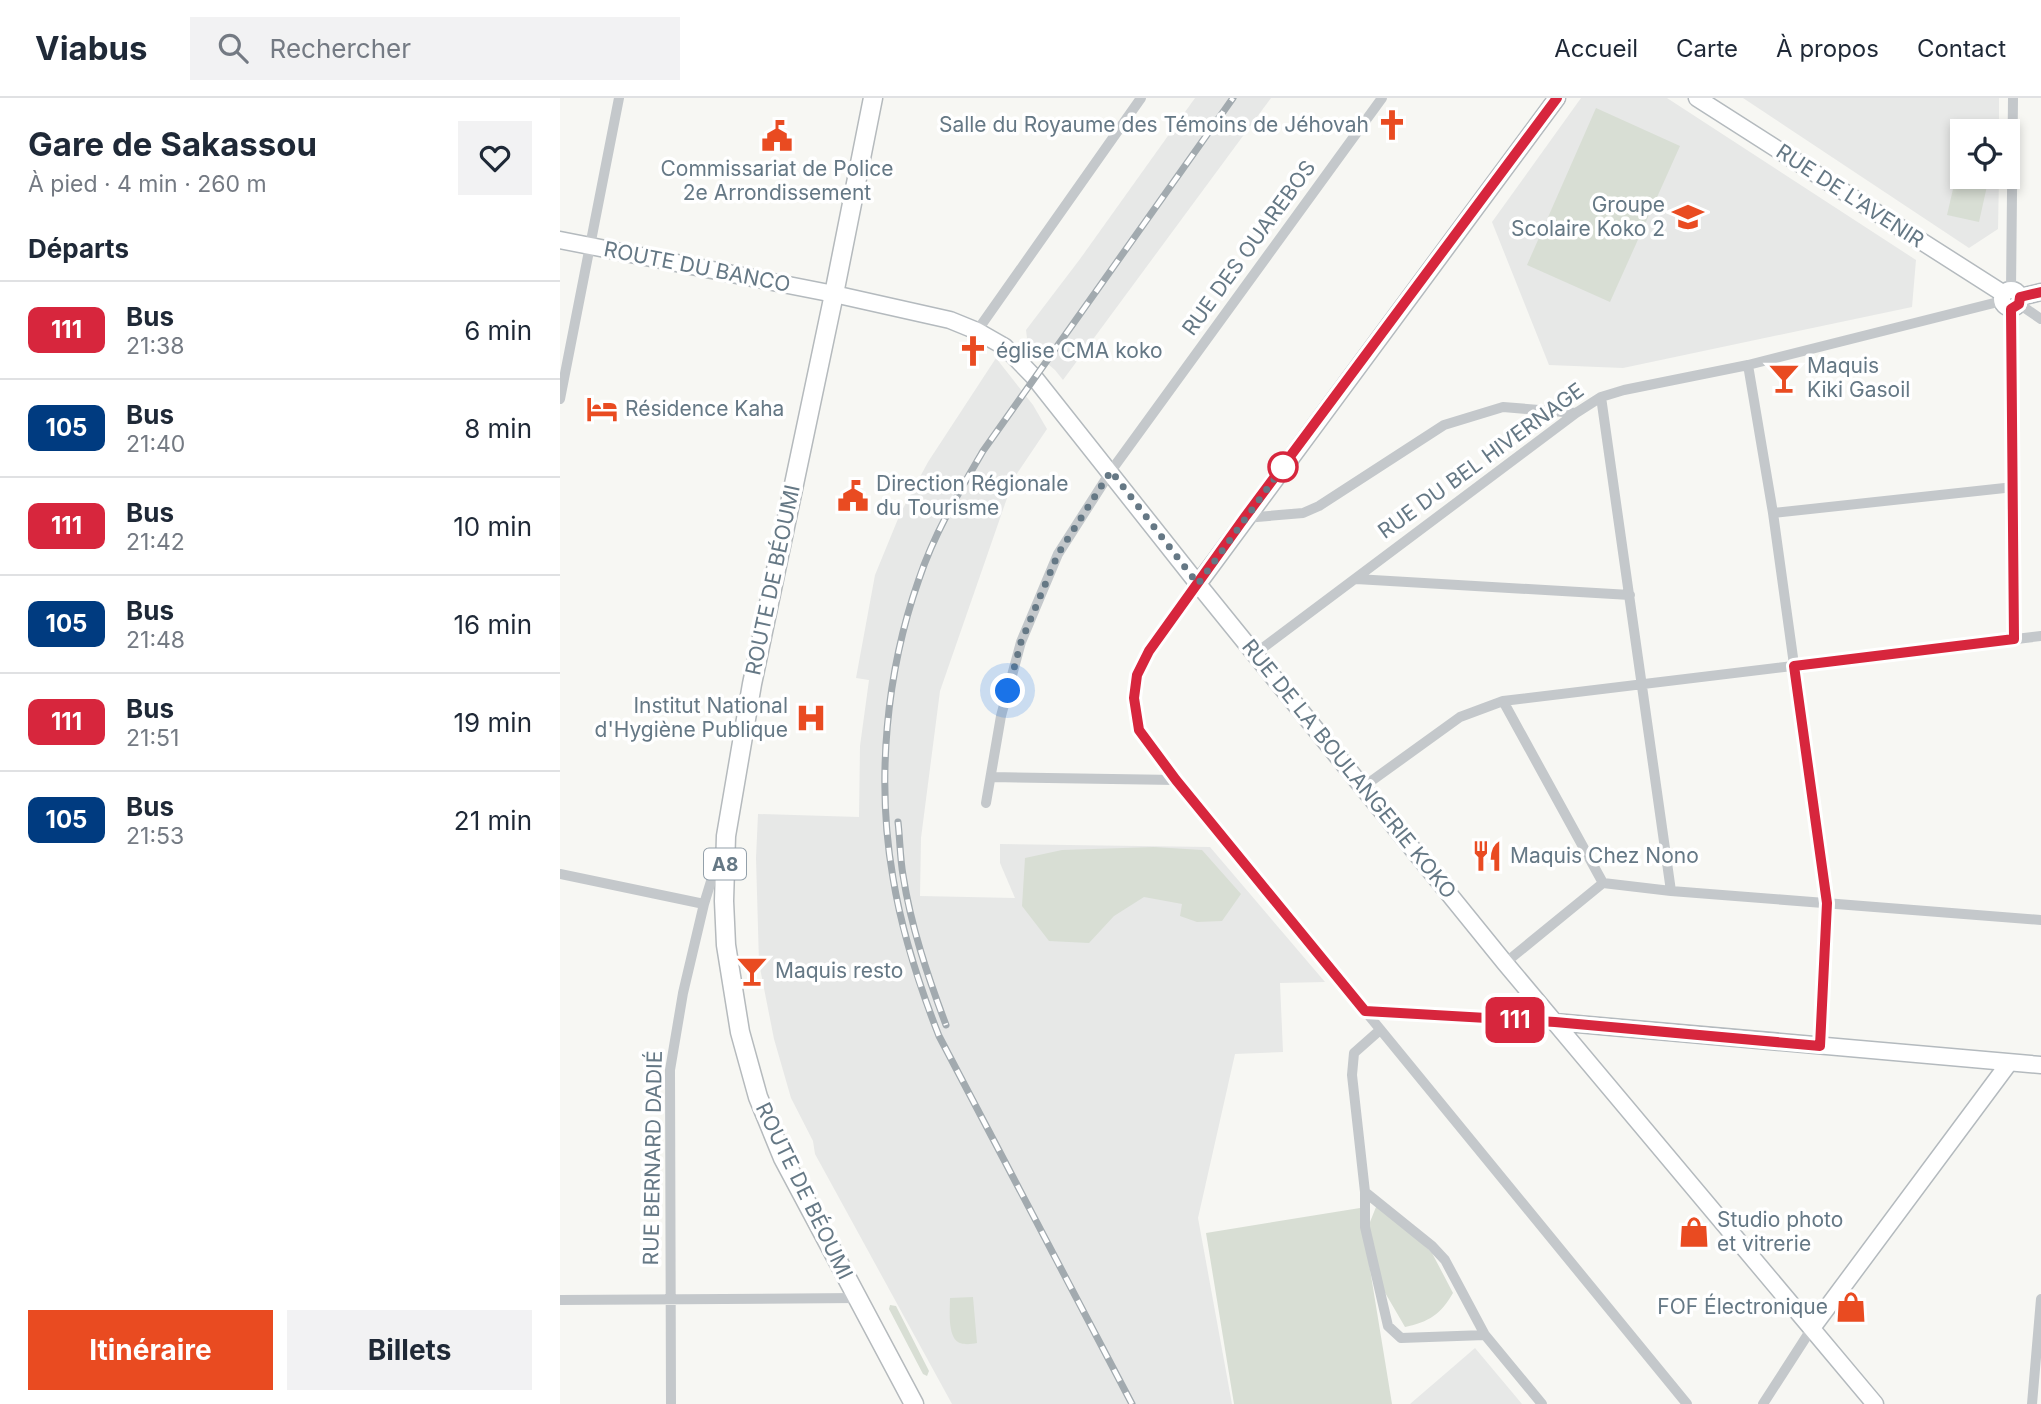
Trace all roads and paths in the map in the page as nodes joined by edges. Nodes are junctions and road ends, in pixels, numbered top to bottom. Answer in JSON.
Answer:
{"nodes":[{"id":1,"x":619,"y":98,"type":"edge"},
{"id":2,"x":873,"y":98,"type":"edge"},
{"id":3,"x":1141,"y":98,"type":"edge"},
{"id":4,"x":1382,"y":98,"type":"edge"},
{"id":5,"x":1557,"y":98,"type":"edge"},
{"id":6,"x":1697,"y":98,"type":"edge"},
{"id":7,"x":2013,"y":98,"type":"edge"},
{"id":8,"x":560,"y":240,"type":"edge"},
{"id":9,"x":590,"y":246,"type":"junction"},
{"id":10,"x":2041,"y":292,"type":"edge"},
{"id":11,"x":834,"y":294,"type":"junction"},
{"id":12,"x":2011,"y":299,"type":"junction"},
{"id":13,"x":2041,"y":319,"type":"edge"},
{"id":14,"x":977,"y":331,"type":"junction"},
{"id":15,"x":1748,"y":365,"type":"junction"},
{"id":16,"x":1601,"y":397,"type":"junction"},
{"id":17,"x":560,"y":400,"type":"edge"},
{"id":18,"x":1576,"y":412,"type":"junction"},
{"id":19,"x":1111,"y":471,"type":"junction"},
{"id":20,"x":2014,"y":487,"type":"junction"},
{"id":21,"x":1773,"y":513,"type":"junction"},
{"id":22,"x":1245,"y":517,"type":"junction"},
{"id":23,"x":1356,"y":579,"type":"junction"},
{"id":24,"x":1198,"y":584,"type":"junction"},
{"id":25,"x":1630,"y":595,"type":"junction"},
{"id":26,"x":2041,"y":636,"type":"edge"},
{"id":27,"x":2014,"y":639,"type":"junction"},
{"id":28,"x":1256,"y":653,"type":"junction"},
{"id":29,"x":1794,"y":666,"type":"junction"},
{"id":30,"x":1643,"y":684,"type":"junction"},
{"id":31,"x":1503,"y":701,"type":"junction"},
{"id":32,"x":992,"y":777,"type":"junction"},
{"id":33,"x":1176,"y":780,"type":"junction"},
{"id":34,"x":1363,"y":787,"type":"junction"},
{"id":35,"x":986,"y":803,"type":"dead end"},
{"id":36,"x":726,"y":836,"type":"junction"},
{"id":37,"x":560,"y":874,"type":"edge"},
{"id":38,"x":1603,"y":883,"type":"junction"},
{"id":39,"x":1671,"y":891,"type":"junction"},
{"id":40,"x":1827,"y":903,"type":"junction"},
{"id":41,"x":704,"y":904,"type":"junction"},
{"id":42,"x":2041,"y":920,"type":"edge"},
{"id":43,"x":1505,"y":963,"type":"junction"},
{"id":44,"x":1365,"y":1011,"type":"junction"},
{"id":45,"x":1555,"y":1022,"type":"junction"},
{"id":46,"x":1380,"y":1030,"type":"junction"},
{"id":47,"x":1820,"y":1046,"type":"junction"},
{"id":48,"x":2008,"y":1063,"type":"junction"},
{"id":49,"x":2041,"y":1065,"type":"edge"},
{"id":50,"x":1365,"y":1192,"type":"junction"},
{"id":51,"x":857,"y":1298,"type":"junction"},
{"id":52,"x":670,"y":1299,"type":"junction"},
{"id":53,"x":2041,"y":1299,"type":"edge"},
{"id":54,"x":560,"y":1300,"type":"edge"},
{"id":55,"x":1812,"y":1328,"type":"junction"},
{"id":56,"x":1485,"y":1335,"type":"junction"},
{"id":57,"x":670,"y":1404,"type":"edge"},
{"id":58,"x":914,"y":1404,"type":"edge"},
{"id":59,"x":1542,"y":1404,"type":"edge"},
{"id":60,"x":1688,"y":1404,"type":"edge"},
{"id":61,"x":1763,"y":1404,"type":"edge"},
{"id":62,"x":1875,"y":1404,"type":"edge"},
{"id":63,"x":2032,"y":1404,"type":"edge"}],
"edges":[{"from":1,"to":9,"type":"street"},
{"from":2,"to":11,"type":"main road","name":"ROUTE DE BÉOUMI","number":"A8"},
{"from":3,"to":14,"type":"street"},
{"from":4,"to":19,"type":"street","name":"RUE DES OUAREBOS"},
{"from":5,"to":22,"type":"street"},
{"from":6,"to":12,"type":"street","name":"RUE DE L'AVENIR"},
{"from":7,"to":12,"type":"street"},
{"from":8,"to":9,"type":"street","name":"ROUTE DU BANCO"},
{"from":9,"to":11,"type":"street","name":"ROUTE DU BANCO"},
{"from":9,"to":17,"type":"street"},
{"from":10,"to":12,"type":"street"},
{"from":11,"to":14,"type":"street","name":"RUE DE LA BOULANGERIE KOKO"},
{"from":11,"to":36,"type":"main road","name":"ROUTE DE BÉOUMI","number":"A8"},
{"from":12,"to":13,"type":"street","name":"RUE DE L'AVENIR"},
{"from":12,"to":15,"type":"street","name":"RUE DU BEL HIVERNAGE"},
{"from":12,"to":20,"type":"street"},
{"from":14,"to":19,"type":"street","name":"RUE DE LA BOULANGERIE KOKO"},
{"from":15,"to":16,"type":"street","name":"RUE DU BEL HIVERNAGE"},
{"from":15,"to":21,"type":"street"},
{"from":16,"to":18,"type":"street","name":"RUE DU BEL HIVERNAGE"},
{"from":16,"to":25,"type":"street"},
{"from":18,"to":22,"type":"street"},
{"from":18,"to":23,"type":"street","name":"RUE DU BEL HIVERNAGE"},
{"from":19,"to":24,"type":"street","name":"RUE DE LA BOULANGERIE KOKO"},
{"from":19,"to":32,"type":"street","name":"RUE DES OUAREBOS"},
{"from":20,"to":21,"type":"street"},
{"from":20,"to":27,"type":"street"},
{"from":21,"to":29,"type":"street"},
{"from":22,"to":24,"type":"street"},
{"from":23,"to":25,"type":"street"},
{"from":23,"to":28,"type":"street","name":"RUE DU BEL HIVERNAGE"},
{"from":24,"to":28,"type":"street","name":"RUE DE LA BOULANGERIE KOKO"},
{"from":24,"to":33,"type":"street"},
{"from":25,"to":30,"type":"street"},
{"from":26,"to":27,"type":"street"},
{"from":27,"to":29,"type":"street"},
{"from":28,"to":34,"type":"street","name":"RUE DE LA BOULANGERIE KOKO"},
{"from":29,"to":30,"type":"street"},
{"from":29,"to":40,"type":"street"},
{"from":30,"to":31,"type":"street"},
{"from":30,"to":39,"type":"street"},
{"from":31,"to":34,"type":"street"},
{"from":31,"to":38,"type":"street"},
{"from":32,"to":33,"type":"street"},
{"from":32,"to":35,"type":"street","name":"RUE DES OUAREBOS"},
{"from":33,"to":44,"type":"street"},
{"from":34,"to":43,"type":"street","name":"RUE DE LA BOULANGERIE KOKO"},
{"from":36,"to":41,"type":"street","name":"RUE BERNARD DADIÉ"},
{"from":36,"to":51,"type":"main road","name":"ROUTE DE BÉOUMI","number":"A8"},
{"from":37,"to":41,"type":"street"},
{"from":38,"to":39,"type":"street"},
{"from":38,"to":43,"type":"street"},
{"from":39,"to":40,"type":"street"},
{"from":40,"to":42,"type":"street"},
{"from":40,"to":47,"type":"street"},
{"from":41,"to":52,"type":"street","name":"RUE BERNARD DADIÉ"},
{"from":43,"to":45,"type":"street","name":"RUE DE LA BOULANGERIE KOKO"},
{"from":44,"to":45,"type":"street"},
{"from":44,"to":46,"type":"street"},
{"from":45,"to":47,"type":"street"},
{"from":45,"to":55,"type":"street","name":"RUE DE LA BOULANGERIE KOKO"},
{"from":46,"to":50,"type":"street"},
{"from":46,"to":60,"type":"street"},
{"from":47,"to":48,"type":"street"},
{"from":48,"to":49,"type":"street"},
{"from":48,"to":55,"type":"street"},
{"from":50,"to":56,"type":"street"},
{"from":50,"to":56,"type":"street"},
{"from":51,"to":52,"type":"street"},
{"from":51,"to":58,"type":"main road","name":"ROUTE DE BÉOUMI","number":"A8"},
{"from":52,"to":54,"type":"street"},
{"from":52,"to":57,"type":"street","name":"RUE BERNARD DADIÉ"},
{"from":53,"to":63,"type":"street"},
{"from":55,"to":61,"type":"street"},
{"from":55,"to":62,"type":"street"},
{"from":56,"to":59,"type":"street"}]}
